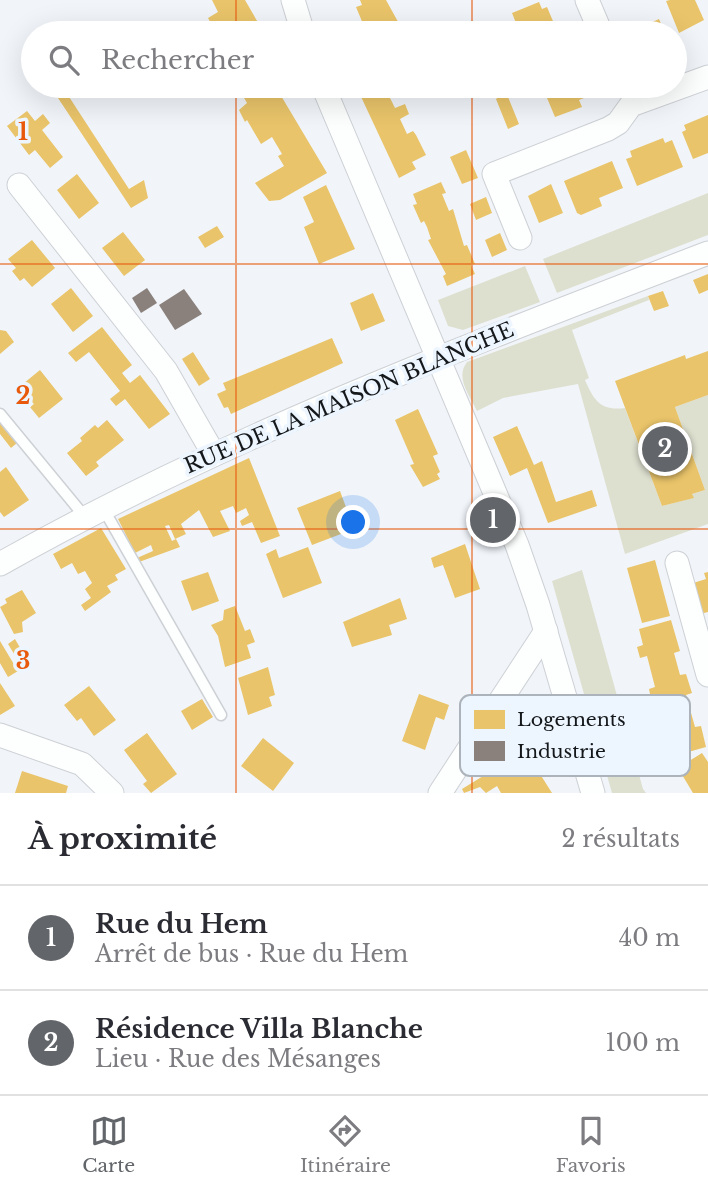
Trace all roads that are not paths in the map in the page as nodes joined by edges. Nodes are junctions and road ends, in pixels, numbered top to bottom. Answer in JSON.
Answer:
{"nodes":[{"id":1,"x":293,"y":0,"type":"edge"},
{"id":2,"x":587,"y":0,"type":"edge"},
{"id":3,"x":299,"y":21,"type":"edge"},
{"id":4,"x":596,"y":21,"type":"edge"},
{"id":5,"x":708,"y":77,"type":"edge"},
{"id":6,"x":687,"y":82,"type":"edge"},
{"id":7,"x":328,"y":98,"type":"edge"},
{"id":8,"x":626,"y":98,"type":"edge"},
{"id":9,"x":19,"y":185,"type":"dead end"},
{"id":10,"x":520,"y":238,"type":"dead end"},
{"id":11,"x":708,"y":253,"type":"edge"},
{"id":12,"x":438,"y":357,"type":"junction"},
{"id":13,"x":0,"y":414,"type":"edge"},
{"id":14,"x":213,"y":453,"type":"junction"},
{"id":15,"x":94,"y":512,"type":"junction"},
{"id":16,"x":3,"y":558,"type":"edge"},
{"id":17,"x":677,"y":563,"type":"dead end"},
{"id":18,"x":546,"y":631,"type":"junction"},
{"id":19,"x":704,"y":649,"type":"edge"},
{"id":20,"x":708,"y":675,"type":"edge"},
{"id":21,"x":504,"y":695,"type":"edge"},
{"id":22,"x":565,"y":695,"type":"edge"},
{"id":23,"x":220,"y":715,"type":"dead end"},
{"id":24,"x":0,"y":735,"type":"edge"},
{"id":25,"x":460,"y":762,"type":"edge"},
{"id":26,"x":588,"y":776,"type":"edge"},
{"id":27,"x":112,"y":793,"type":"edge"},
{"id":28,"x":440,"y":793,"type":"edge"},
{"id":29,"x":593,"y":793,"type":"edge"}],
"edges":[{"from":1,"to":3,"type":"street"},
{"from":2,"to":4,"type":"street"},
{"from":5,"to":6,"type":"street"},
{"from":7,"to":12,"type":"street"},
{"from":8,"to":10,"type":"street"},
{"from":9,"to":14,"type":"street"},
{"from":11,"to":12,"type":"street","name":"RUE DE LA MAISON BLANCHE"},
{"from":12,"to":14,"type":"street","name":"RUE DE LA MAISON BLANCHE"},
{"from":12,"to":18,"type":"street"},
{"from":13,"to":15,"type":"lane"},
{"from":14,"to":15,"type":"street","name":"RUE DE LA MAISON BLANCHE"},
{"from":15,"to":16,"type":"street","name":"RUE DE LA MAISON BLANCHE"},
{"from":15,"to":23,"type":"lane"},
{"from":17,"to":19,"type":"street"},
{"from":18,"to":21,"type":"street"},
{"from":18,"to":22,"type":"street"},
{"from":19,"to":20,"type":"street"},
{"from":24,"to":27,"type":"street"},
{"from":25,"to":28,"type":"street"},
{"from":26,"to":29,"type":"street"}]}
